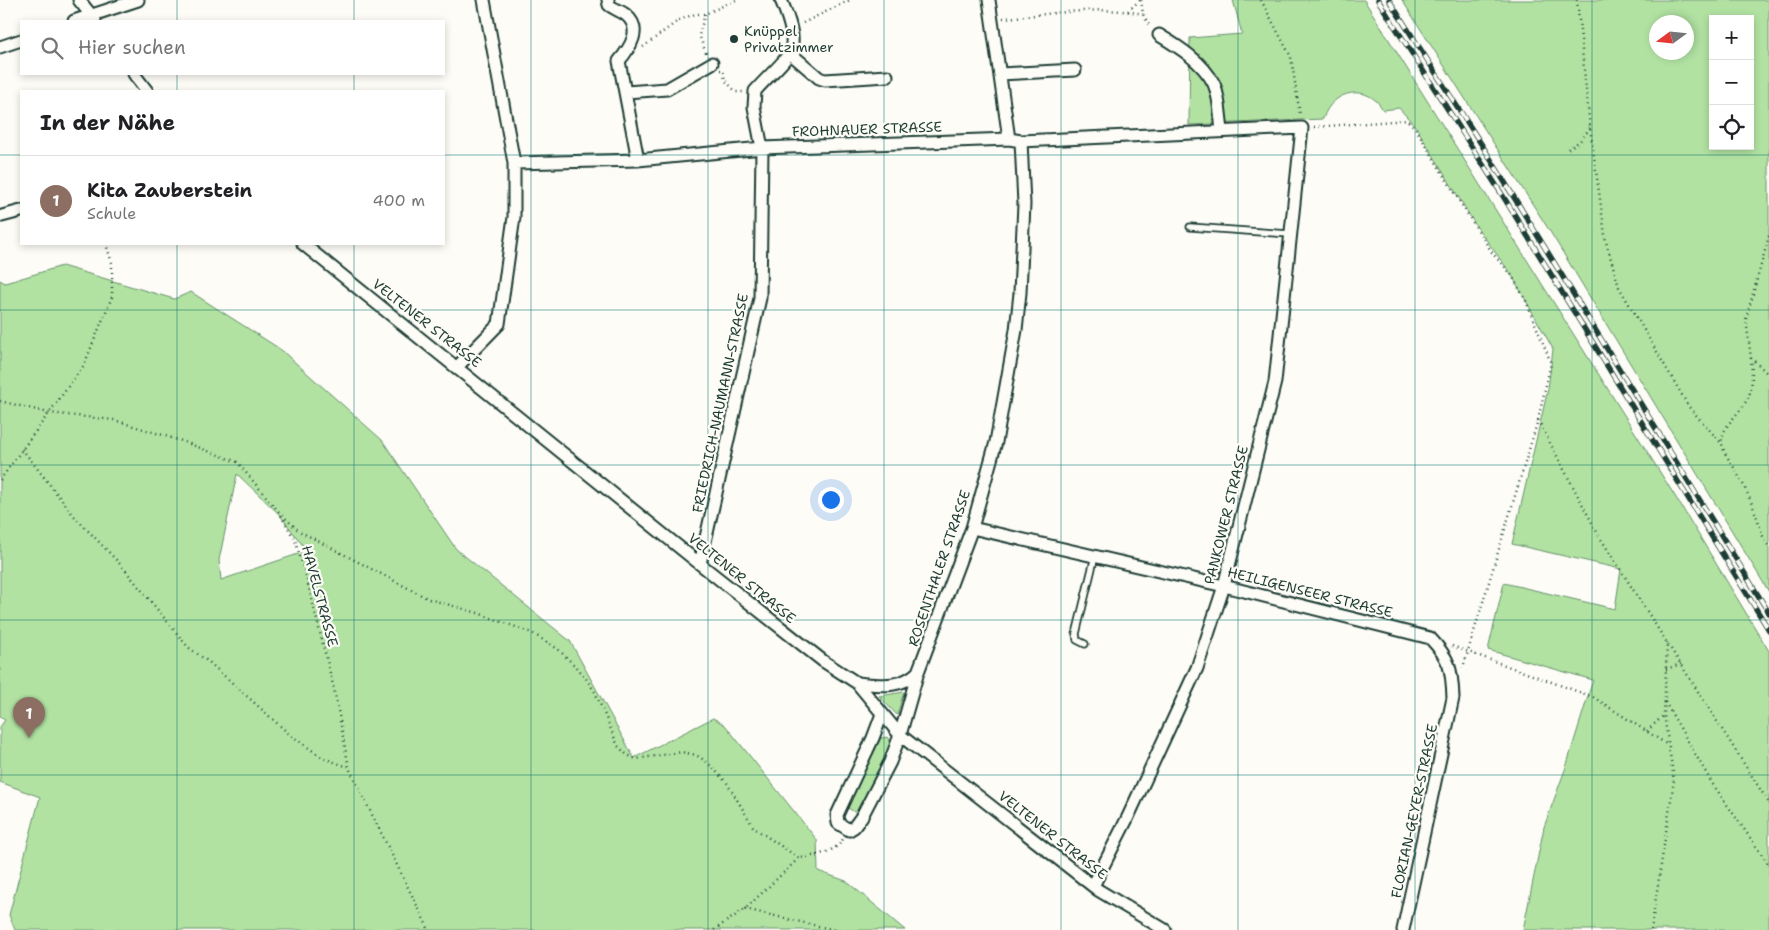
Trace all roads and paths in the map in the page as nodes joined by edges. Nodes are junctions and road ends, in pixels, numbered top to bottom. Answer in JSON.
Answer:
{"nodes":[{"id":1,"x":79,"y":0,"type":"edge"},
{"id":2,"x":138,"y":0,"type":"edge"},
{"id":3,"x":484,"y":0,"type":"edge"},
{"id":4,"x":608,"y":0,"type":"edge"},
{"id":5,"x":736,"y":0,"type":"edge"},
{"id":6,"x":781,"y":0,"type":"edge"},
{"id":7,"x":847,"y":0,"type":"edge"},
{"id":8,"x":989,"y":0,"type":"edge"},
{"id":9,"x":1140,"y":0,"type":"edge"},
{"id":10,"x":1261,"y":0,"type":"edge"},
{"id":11,"x":1577,"y":0,"type":"edge"},
{"id":12,"x":1128,"y":11,"type":"junction"},
{"id":13,"x":705,"y":14,"type":"junction"},
{"id":14,"x":1143,"y":14,"type":"junction"},
{"id":15,"x":94,"y":18,"type":"edge"},
{"id":16,"x":993,"y":18,"type":"junction"},
{"id":17,"x":81,"y":20,"type":"edge"},
{"id":18,"x":792,"y":27,"type":"junction"},
{"id":19,"x":1158,"y":35,"type":"joint"},
{"id":20,"x":20,"y":40,"type":"edge"},
{"id":21,"x":0,"y":47,"type":"edge"},
{"id":22,"x":642,"y":48,"type":"dead end"},
{"id":23,"x":706,"y":52,"type":"dead end"},
{"id":24,"x":790,"y":53,"type":"junction"},
{"id":25,"x":712,"y":63,"type":"dead end"},
{"id":26,"x":723,"y":70,"type":"dead end"},
{"id":27,"x":1075,"y":70,"type":"dead end"},
{"id":28,"x":1000,"y":74,"type":"junction"},
{"id":29,"x":135,"y":75,"type":"edge"},
{"id":30,"x":887,"y":76,"type":"dead end"},
{"id":31,"x":146,"y":90,"type":"edge"},
{"id":32,"x":755,"y":91,"type":"junction"},
{"id":33,"x":626,"y":92,"type":"junction"},
{"id":34,"x":1302,"y":128,"type":"junction"},
{"id":35,"x":1590,"y":128,"type":"junction"},
{"id":36,"x":1222,"y":131,"type":"junction"},
{"id":37,"x":1009,"y":139,"type":"junction"},
{"id":38,"x":1021,"y":141,"type":"junction"},
{"id":39,"x":762,"y":148,"type":"junction"},
{"id":40,"x":1568,"y":149,"type":"dead end"},
{"id":41,"x":638,"y":160,"type":"junction"},
{"id":42,"x":514,"y":163,"type":"junction"},
{"id":43,"x":20,"y":211,"type":"edge"},
{"id":44,"x":2,"y":216,"type":"dead end"},
{"id":45,"x":1190,"y":227,"type":"dead end"},
{"id":46,"x":1290,"y":234,"type":"junction"},
{"id":47,"x":1769,"y":236,"type":"edge"},
{"id":48,"x":106,"y":245,"type":"edge"},
{"id":49,"x":304,"y":245,"type":"edge"},
{"id":50,"x":1751,"y":358,"type":"junction"},
{"id":51,"x":458,"y":366,"type":"junction"},
{"id":52,"x":1769,"y":375,"type":"edge"},
{"id":53,"x":0,"y":401,"type":"edge"},
{"id":54,"x":49,"y":413,"type":"junction"},
{"id":55,"x":1538,"y":420,"type":"junction"},
{"id":56,"x":1722,"y":444,"type":"junction"},
{"id":57,"x":22,"y":449,"type":"junction"},
{"id":58,"x":0,"y":480,"type":"edge"},
{"id":59,"x":279,"y":512,"type":"junction"},
{"id":60,"x":972,"y":528,"type":"junction"},
{"id":61,"x":1769,"y":546,"type":"edge"},
{"id":62,"x":1094,"y":556,"type":"junction"},
{"id":63,"x":700,"y":564,"type":"junction"},
{"id":64,"x":1224,"y":586,"type":"junction"},
{"id":65,"x":1430,"y":638,"type":"junction"},
{"id":66,"x":1667,"y":641,"type":"junction"},
{"id":67,"x":1085,"y":644,"type":"dead end"},
{"id":68,"x":1468,"y":652,"type":"junction"},
{"id":69,"x":1681,"y":664,"type":"junction"},
{"id":70,"x":1666,"y":669,"type":"junction"},
{"id":71,"x":1462,"y":670,"type":"dead end"},
{"id":72,"x":918,"y":672,"type":"junction"},
{"id":73,"x":857,"y":683,"type":"junction"},
{"id":74,"x":1664,"y":700,"type":"junction"},
{"id":75,"x":882,"y":714,"type":"junction"},
{"id":76,"x":1664,"y":715,"type":"junction"},
{"id":77,"x":1647,"y":731,"type":"junction"},
{"id":78,"x":900,"y":735,"type":"junction"},
{"id":79,"x":1668,"y":745,"type":"junction"},
{"id":80,"x":349,"y":768,"type":"junction"},
{"id":81,"x":1769,"y":804,"type":"edge"},
{"id":82,"x":849,"y":830,"type":"junction"},
{"id":83,"x":799,"y":858,"type":"junction"},
{"id":84,"x":1769,"y":865,"type":"edge"},
{"id":85,"x":1093,"y":886,"type":"junction"},
{"id":86,"x":745,"y":909,"type":"junction"},
{"id":87,"x":429,"y":930,"type":"edge"},
{"id":88,"x":714,"y":930,"type":"edge"},
{"id":89,"x":835,"y":930,"type":"edge"},
{"id":90,"x":1165,"y":930,"type":"edge"},
{"id":91,"x":1403,"y":930,"type":"edge"},
{"id":92,"x":1651,"y":930,"type":"edge"}],
"edges":[{"from":1,"to":15,"type":"street"},
{"from":2,"to":15,"type":"street"},
{"from":3,"to":42,"type":"street"},
{"from":4,"to":33,"type":"street"},
{"from":5,"to":13,"type":"path"},
{"from":6,"to":18,"type":"street"},
{"from":7,"to":18,"type":"path"},
{"from":8,"to":16,"type":"street"},
{"from":9,"to":12,"type":"path"},
{"from":9,"to":14,"type":"path"},
{"from":10,"to":34,"type":"path"},
{"from":11,"to":35,"type":"path"},
{"from":12,"to":14,"type":"path"},
{"from":12,"to":16,"type":"path"},
{"from":13,"to":22,"type":"path"},
{"from":13,"to":23,"type":"path"},
{"from":14,"to":19,"type":"path"},
{"from":15,"to":17,"type":"street"},
{"from":16,"to":28,"type":"street"},
{"from":18,"to":24,"type":"street"},
{"from":19,"to":36,"type":"street"},
{"from":20,"to":21,"type":"street"},
{"from":24,"to":30,"type":"street"},
{"from":24,"to":32,"type":"street"},
{"from":25,"to":33,"type":"street"},
{"from":26,"to":32,"type":"path"},
{"from":27,"to":28,"type":"street"},
{"from":28,"to":37,"type":"street"},
{"from":29,"to":31,"type":"street"},
{"from":32,"to":39,"type":"street","name":"FRIEDRICH-NAUMANN-STRASSE"},
{"from":33,"to":41,"type":"street"},
{"from":34,"to":36,"type":"street","name":"FROHNAUER STRASSE"},
{"from":34,"to":46,"type":"street","name":"PANKOWER STRASSE"},
{"from":34,"to":55,"type":"path"},
{"from":35,"to":40,"type":"path"},
{"from":35,"to":56,"type":"path"},
{"from":36,"to":38,"type":"street","name":"FROHNAUER STRASSE"},
{"from":37,"to":38,"type":"street","name":"FROHNAUER STRASSE"},
{"from":37,"to":39,"type":"street","name":"FROHNAUER STRASSE"},
{"from":38,"to":60,"type":"street","name":"ROSENTHALER STRASSE"},
{"from":39,"to":41,"type":"street","name":"FROHNAUER STRASSE"},
{"from":39,"to":63,"type":"street","name":"FRIEDRICH-NAUMANN-STRASSE"},
{"from":41,"to":42,"type":"street","name":"FROHNAUER STRASSE"},
{"from":42,"to":51,"type":"street"},
{"from":43,"to":44,"type":"street"},
{"from":45,"to":46,"type":"lane"},
{"from":46,"to":64,"type":"street","name":"PANKOWER STRASSE"},
{"from":47,"to":50,"type":"path"},
{"from":48,"to":54,"type":"path"},
{"from":49,"to":51,"type":"street","name":"VELTENER STRASSE"},
{"from":50,"to":52,"type":"path"},
{"from":50,"to":56,"type":"path"},
{"from":51,"to":63,"type":"street","name":"VELTENER STRASSE"},
{"from":53,"to":54,"type":"path","name":"HAVELSTRASSE"},
{"from":54,"to":57,"type":"path"},
{"from":54,"to":59,"type":"path","name":"HAVELSTRASSE"},
{"from":55,"to":66,"type":"path"},
{"from":55,"to":68,"type":"path"},
{"from":56,"to":61,"type":"path"},
{"from":57,"to":58,"type":"path"},
{"from":57,"to":80,"type":"path"},
{"from":59,"to":80,"type":"path","name":"HAVELSTRASSE"},
{"from":59,"to":83,"type":"path"},
{"from":60,"to":62,"type":"street","name":"HEILIGENSEER STRASSE"},
{"from":60,"to":72,"type":"street","name":"ROSENTHALER STRASSE"},
{"from":62,"to":64,"type":"street","name":"HEILIGENSEER STRASSE"},
{"from":62,"to":67,"type":"lane"},
{"from":63,"to":73,"type":"street","name":"VELTENER STRASSE"},
{"from":64,"to":65,"type":"street","name":"HEILIGENSEER STRASSE"},
{"from":64,"to":85,"type":"street","name":"PANKOWER STRASSE"},
{"from":65,"to":68,"type":"path"},
{"from":65,"to":91,"type":"street","name":"FLORIAN-GEYER-STRASSE"},
{"from":66,"to":69,"type":"path"},
{"from":66,"to":70,"type":"path"},
{"from":68,"to":71,"type":"path"},
{"from":68,"to":77,"type":"path"},
{"from":69,"to":70,"type":"path"},
{"from":69,"to":81,"type":"path"},
{"from":70,"to":74,"type":"path"},
{"from":72,"to":73,"type":"street"},
{"from":72,"to":78,"type":"street","name":"ROSENTHALER STRASSE"},
{"from":73,"to":75,"type":"street","name":"VELTENER STRASSE"},
{"from":74,"to":76,"type":"path"},
{"from":74,"to":84,"type":"path"},
{"from":75,"to":78,"type":"street","name":"VELTENER STRASSE"},
{"from":75,"to":82,"type":"street"},
{"from":76,"to":77,"type":"path"},
{"from":76,"to":79,"type":"path"},
{"from":77,"to":79,"type":"path"},
{"from":78,"to":82,"type":"street","name":"ROSENTHALER STRASSE"},
{"from":78,"to":85,"type":"street","name":"VELTENER STRASSE"},
{"from":79,"to":92,"type":"path"},
{"from":80,"to":87,"type":"path","name":"HAVELSTRASSE"},
{"from":82,"to":83,"type":"path"},
{"from":83,"to":86,"type":"path"},
{"from":85,"to":90,"type":"street","name":"VELTENER STRASSE"},
{"from":86,"to":88,"type":"path"},
{"from":86,"to":89,"type":"path"}]}
